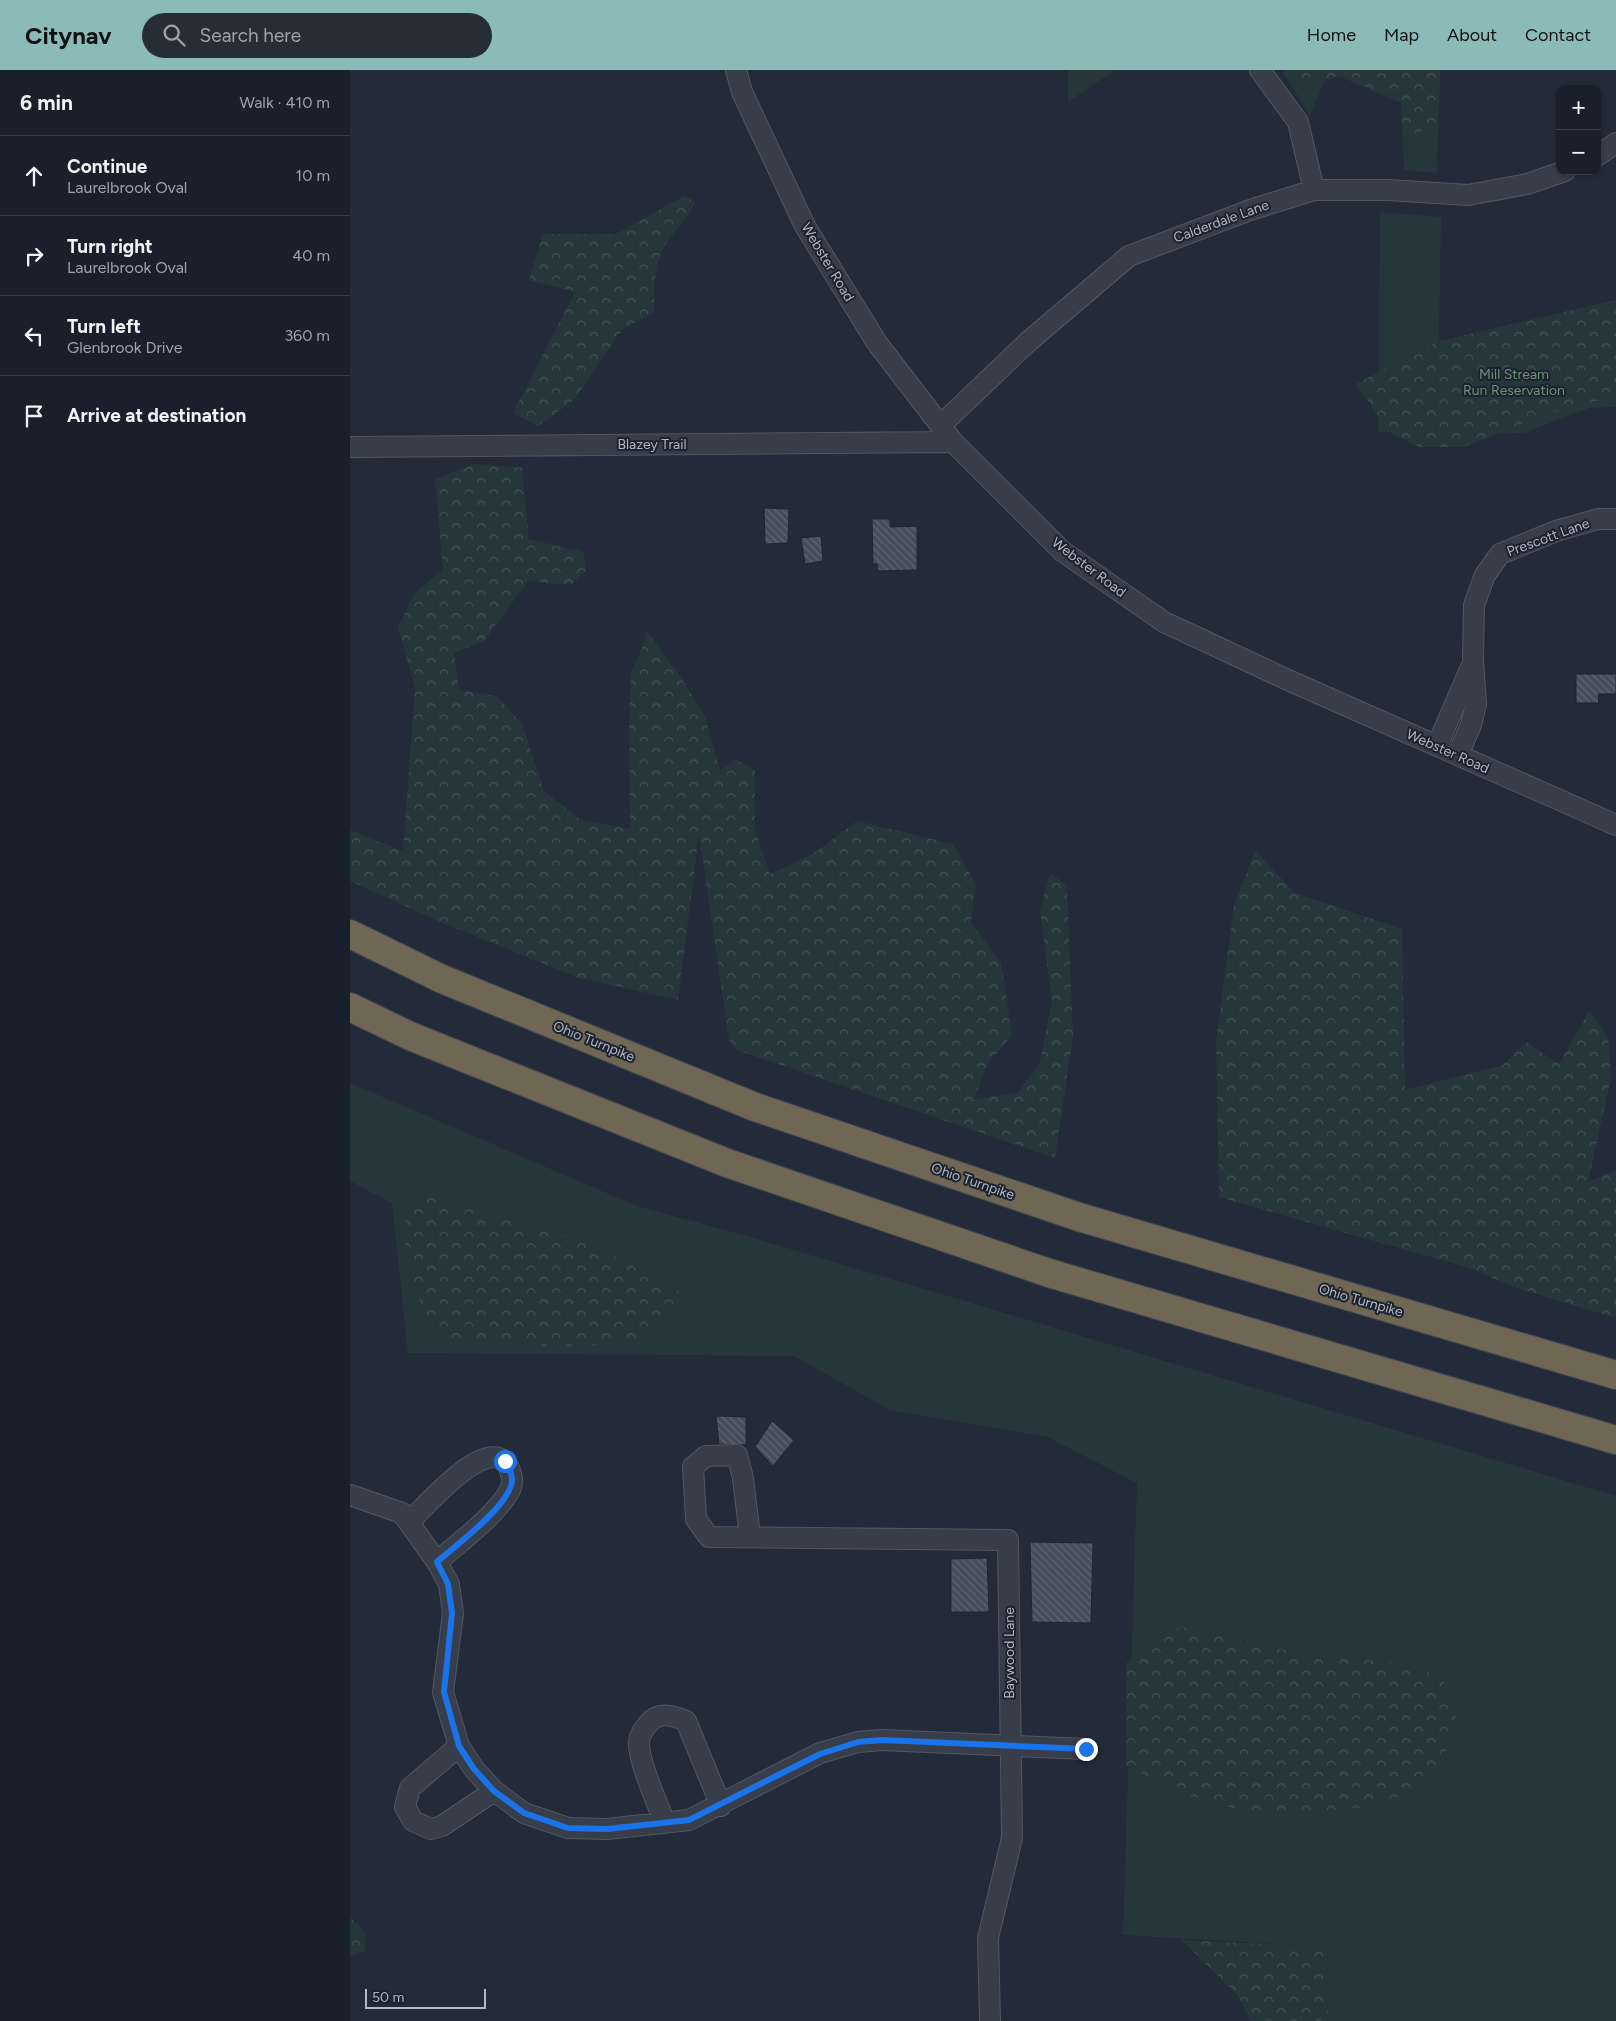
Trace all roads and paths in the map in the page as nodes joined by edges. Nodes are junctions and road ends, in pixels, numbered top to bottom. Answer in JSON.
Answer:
{"nodes":[{"id":1,"x":736,"y":70,"type":"edge"},
{"id":2,"x":1260,"y":70,"type":"edge"},
{"id":3,"x":1616,"y":143,"type":"edge"},
{"id":4,"x":1601,"y":153,"type":"edge"},
{"id":5,"x":1556,"y":174,"type":"edge"},
{"id":6,"x":1314,"y":190,"type":"junction"},
{"id":7,"x":940,"y":425,"type":"junction"},
{"id":8,"x":953,"y":442,"type":"junction"},
{"id":9,"x":350,"y":447,"type":"edge"},
{"id":10,"x":1616,"y":519,"type":"edge"},
{"id":11,"x":1473,"y":658,"type":"junction"},
{"id":12,"x":1437,"y":746,"type":"junction"},
{"id":13,"x":1458,"y":755,"type":"junction"},
{"id":14,"x":1616,"y":825,"type":"edge"},
{"id":15,"x":350,"y":934,"type":"edge"},
{"id":16,"x":350,"y":1007,"type":"edge"},
{"id":17,"x":1616,"y":1375,"type":"edge"},
{"id":18,"x":1616,"y":1440,"type":"edge"},
{"id":19,"x":350,"y":1495,"type":"edge"},
{"id":20,"x":409,"y":1522,"type":"junction"},
{"id":21,"x":750,"y":1537,"type":"dead end"},
{"id":22,"x":437,"y":1562,"type":"junction"},
{"id":23,"x":1009,"y":1745,"type":"junction"},
{"id":24,"x":459,"y":1746,"type":"junction"},
{"id":25,"x":1086,"y":1749,"type":"dead end"},
{"id":26,"x":494,"y":1791,"type":"junction"},
{"id":27,"x":721,"y":1806,"type":"junction"},
{"id":28,"x":665,"y":1823,"type":"junction"},
{"id":29,"x":990,"y":2021,"type":"edge"}],
"edges":[{"from":1,"to":7,"type":"street","name":"Webster Road"},
{"from":2,"to":6,"type":"street"},
{"from":3,"to":4,"type":"street"},
{"from":5,"to":6,"type":"street","name":"Calderdale Lane"},
{"from":6,"to":7,"type":"street","name":"Calderdale Lane"},
{"from":7,"to":8,"type":"street","name":"Webster Road"},
{"from":8,"to":9,"type":"street","name":"Blazey Trail"},
{"from":8,"to":12,"type":"street","name":"Webster Road"},
{"from":10,"to":11,"type":"street","name":"Prescott Lane"},
{"from":11,"to":12,"type":"street","name":"Prescott Lane"},
{"from":11,"to":13,"type":"street","name":"Prescott Lane"},
{"from":12,"to":13,"type":"street","name":"Webster Road"},
{"from":13,"to":14,"type":"street","name":"Webster Road"},
{"from":15,"to":17,"type":"highway","name":"Ohio Turnpike"},
{"from":16,"to":18,"type":"highway"},
{"from":19,"to":20,"type":"street"},
{"from":20,"to":22,"type":"street"},
{"from":20,"to":22,"type":"street"},
{"from":21,"to":23,"type":"street","name":"Baywood Lane"},
{"from":22,"to":24,"type":"street"},
{"from":23,"to":25,"type":"street"},
{"from":23,"to":27,"type":"street"},
{"from":23,"to":29,"type":"street","name":"Baywood Lane"},
{"from":24,"to":26,"type":"street"},
{"from":24,"to":26,"type":"street"},
{"from":26,"to":28,"type":"street"},
{"from":27,"to":28,"type":"street"},
{"from":27,"to":28,"type":"street"}]}
